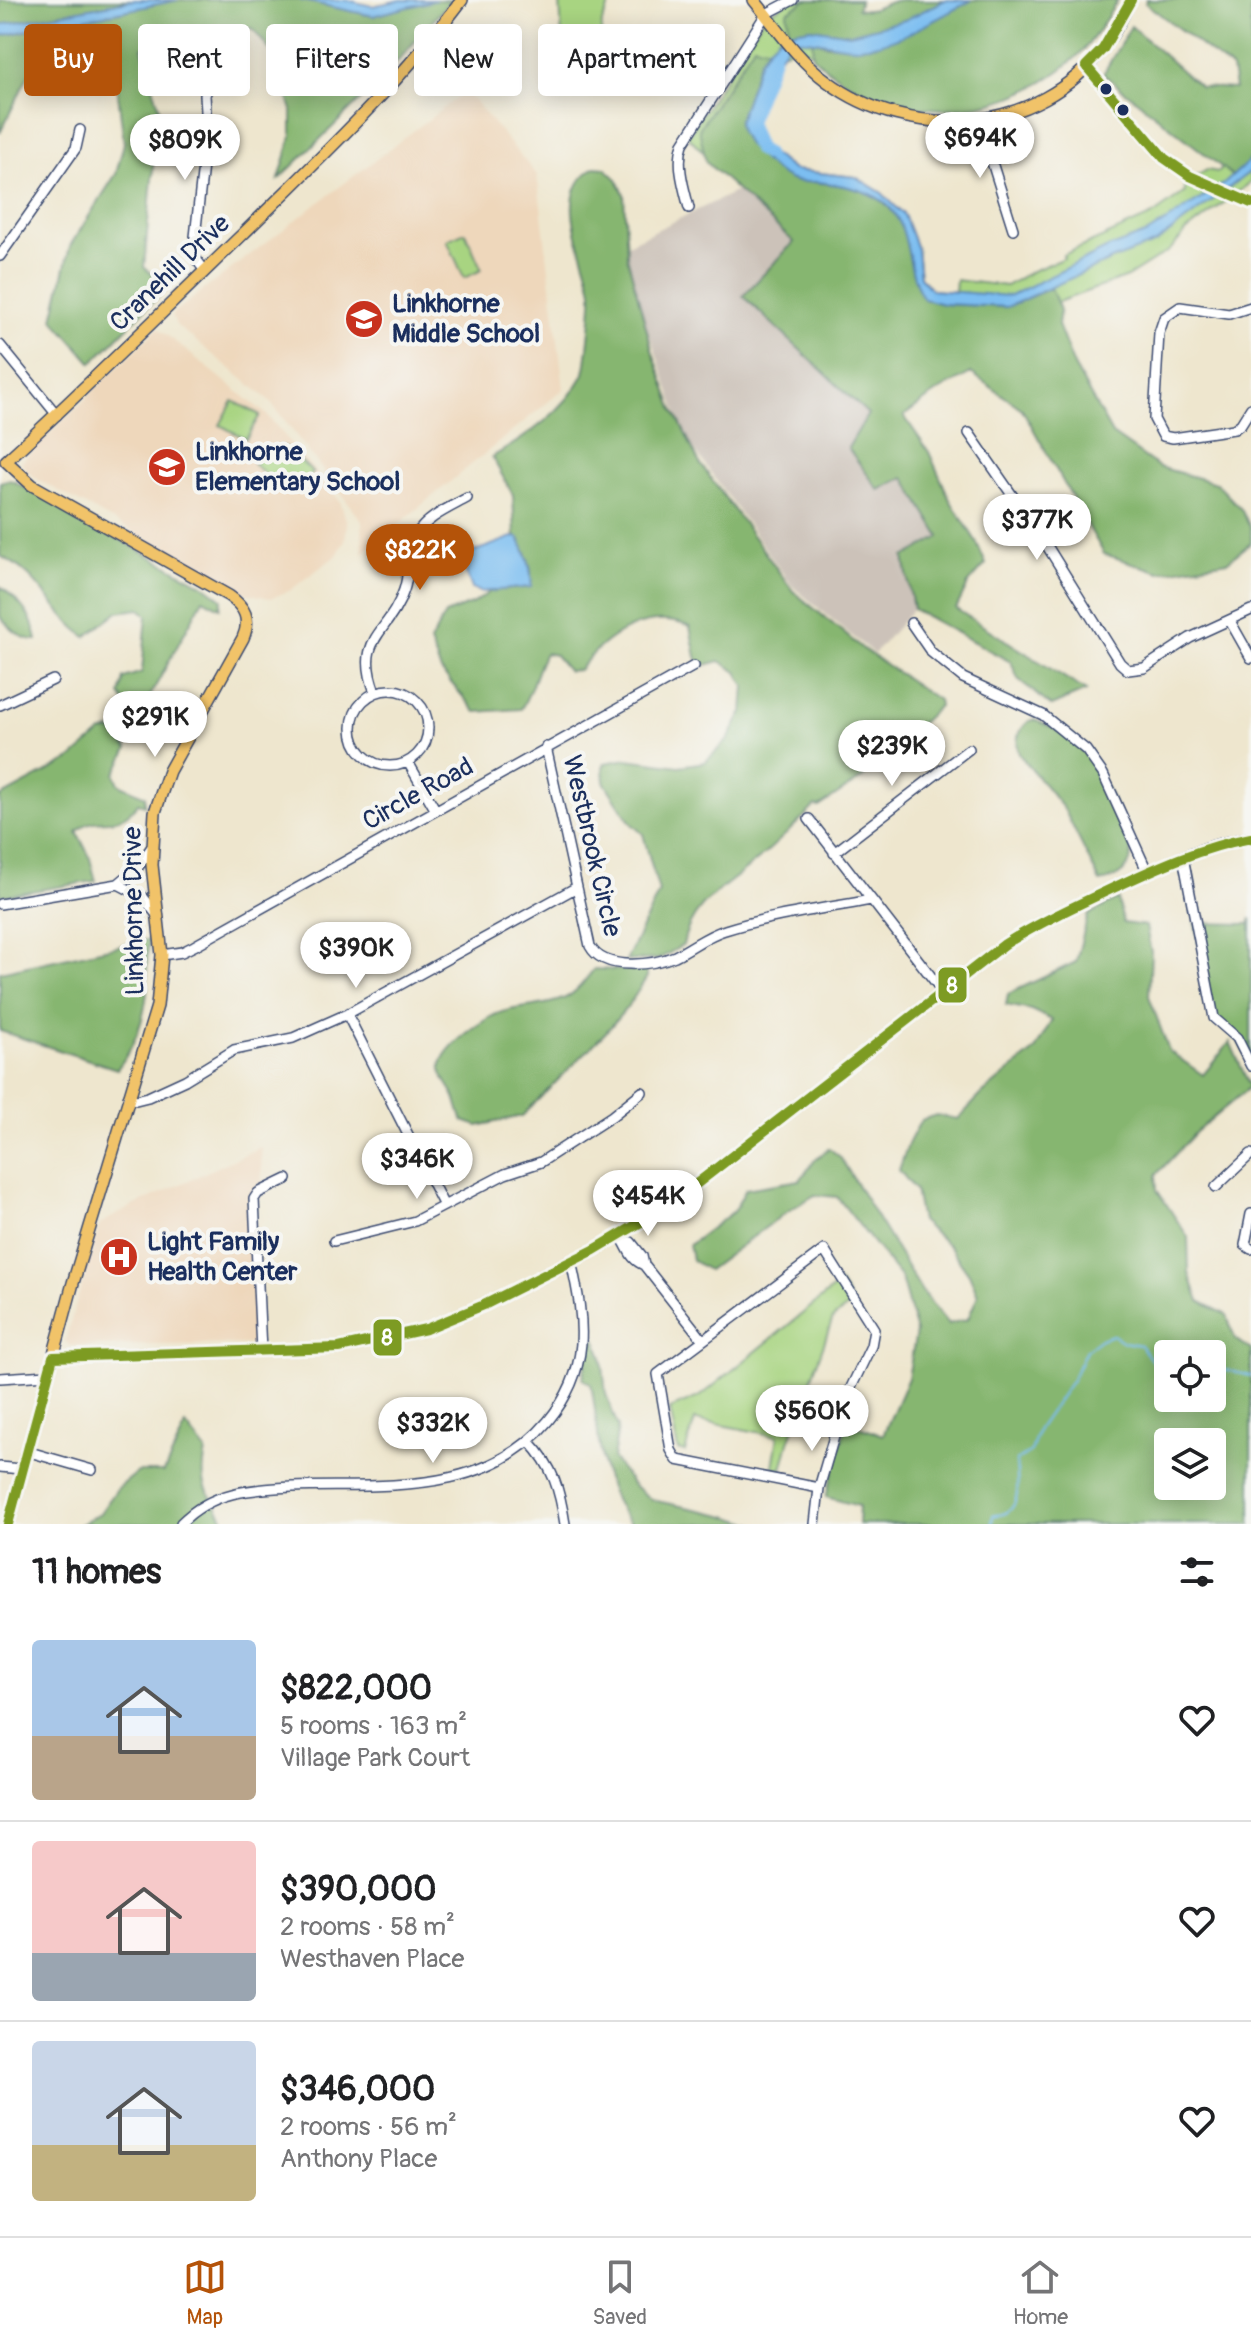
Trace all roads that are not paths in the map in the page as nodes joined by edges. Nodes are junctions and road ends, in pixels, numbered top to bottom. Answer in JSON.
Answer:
{"nodes":[{"id":1,"x":462,"y":0,"type":"edge"},
{"id":2,"x":754,"y":0,"type":"edge"},
{"id":3,"x":793,"y":0,"type":"edge"},
{"id":4,"x":1131,"y":0,"type":"edge"},
{"id":5,"x":768,"y":17,"type":"junction"},
{"id":6,"x":1086,"y":66,"type":"junction"},
{"id":7,"x":205,"y":96,"type":"edge"},
{"id":8,"x":979,"y":121,"type":"junction"},
{"id":9,"x":80,"y":130,"type":"dead end"},
{"id":10,"x":1251,"y":203,"type":"edge"},
{"id":11,"x":689,"y":208,"type":"dead end"},
{"id":12,"x":1013,"y":229,"type":"dead end"},
{"id":13,"x":0,"y":256,"type":"edge"},
{"id":14,"x":205,"y":271,"type":"junction"},
{"id":15,"x":1251,"y":307,"type":"edge"},
{"id":16,"x":0,"y":345,"type":"edge"},
{"id":17,"x":1251,"y":408,"type":"edge"},
{"id":18,"x":57,"y":415,"type":"junction"},
{"id":19,"x":969,"y":433,"type":"dead end"},
{"id":20,"x":3,"y":463,"type":"edge"},
{"id":21,"x":467,"y":498,"type":"dead end"},
{"id":22,"x":1251,"y":610,"type":"edge"},
{"id":23,"x":1230,"y":621,"type":"junction"},
{"id":24,"x":911,"y":623,"type":"dead end"},
{"id":25,"x":1251,"y":658,"type":"edge"},
{"id":26,"x":694,"y":666,"type":"dead end"},
{"id":27,"x":53,"y":680,"type":"dead end"},
{"id":28,"x":375,"y":692,"type":"junction"},
{"id":29,"x":0,"y":705,"type":"edge"},
{"id":30,"x":546,"y":747,"type":"junction"},
{"id":31,"x":969,"y":749,"type":"dead end"},
{"id":32,"x":408,"y":762,"type":"junction"},
{"id":33,"x":435,"y":809,"type":"junction"},
{"id":34,"x":809,"y":819,"type":"dead end"},
{"id":35,"x":1251,"y":838,"type":"edge"},
{"id":36,"x":151,"y":848,"type":"junction"},
{"id":37,"x":834,"y":853,"type":"junction"},
{"id":38,"x":1183,"y":857,"type":"junction"},
{"id":39,"x":1148,"y":873,"type":"junction"},
{"id":40,"x":118,"y":884,"type":"junction"},
{"id":41,"x":577,"y":887,"type":"junction"},
{"id":42,"x":871,"y":900,"type":"junction"},
{"id":43,"x":0,"y":904,"type":"edge"},
{"id":44,"x":157,"y":915,"type":"junction"},
{"id":45,"x":162,"y":955,"type":"junction"},
{"id":46,"x":943,"y":992,"type":"junction"},
{"id":47,"x":347,"y":1014,"type":"junction"},
{"id":48,"x":1251,"y":1066,"type":"edge"},
{"id":49,"x":642,"y":1092,"type":"dead end"},
{"id":50,"x":128,"y":1097,"type":"junction"},
{"id":51,"x":1251,"y":1154,"type":"edge"},
{"id":52,"x":287,"y":1179,"type":"dead end"},
{"id":53,"x":1216,"y":1187,"type":"dead end"},
{"id":54,"x":444,"y":1206,"type":"junction"},
{"id":55,"x":1251,"y":1214,"type":"edge"},
{"id":56,"x":622,"y":1239,"type":"junction"},
{"id":57,"x":334,"y":1241,"type":"dead end"},
{"id":58,"x":1251,"y":1249,"type":"edge"},
{"id":59,"x":571,"y":1261,"type":"junction"},
{"id":60,"x":702,"y":1339,"type":"junction"},
{"id":61,"x":261,"y":1351,"type":"junction"},
{"id":62,"x":53,"y":1357,"type":"junction"},
{"id":63,"x":48,"y":1375,"type":"junction"},
{"id":64,"x":0,"y":1378,"type":"edge"},
{"id":65,"x":530,"y":1442,"type":"junction"},
{"id":66,"x":26,"y":1451,"type":"junction"},
{"id":67,"x":0,"y":1467,"type":"edge"},
{"id":68,"x":21,"y":1469,"type":"junction"},
{"id":69,"x":92,"y":1470,"type":"dead end"},
{"id":70,"x":819,"y":1488,"type":"junction"},
{"id":71,"x":181,"y":1523,"type":"edge"},
{"id":72,"x":8,"y":1524,"type":"edge"},
{"id":73,"x":565,"y":1524,"type":"edge"},
{"id":74,"x":815,"y":1524,"type":"edge"}],
"edges":[{"from":1,"to":14,"type":"main road","name":"Cranehill Drive"},
{"from":2,"to":5,"type":"main road"},
{"from":3,"to":5,"type":"street"},
{"from":4,"to":6,"type":"main road"},
{"from":5,"to":8,"type":"main road"},
{"from":5,"to":11,"type":"street"},
{"from":6,"to":8,"type":"main road"},
{"from":6,"to":10,"type":"street"},
{"from":7,"to":14,"type":"street"},
{"from":8,"to":12,"type":"street"},
{"from":9,"to":13,"type":"street"},
{"from":14,"to":18,"type":"main road","name":"Cranehill Drive"},
{"from":15,"to":17,"type":"street"},
{"from":16,"to":18,"type":"street"},
{"from":18,"to":20,"type":"main road","name":"Cranehill Drive"},
{"from":19,"to":23,"type":"street"},
{"from":20,"to":36,"type":"main road","name":"Linkhorne Drive"},
{"from":21,"to":28,"type":"street"},
{"from":22,"to":23,"type":"street"},
{"from":23,"to":25,"type":"street"},
{"from":24,"to":39,"type":"street"},
{"from":26,"to":30,"type":"street","name":"Circle Road"},
{"from":27,"to":29,"type":"street"},
{"from":28,"to":32,"type":"street"},
{"from":28,"to":32,"type":"street"},
{"from":30,"to":33,"type":"street","name":"Circle Road"},
{"from":30,"to":41,"type":"street","name":"Westbrook Circle"},
{"from":31,"to":37,"type":"street"},
{"from":32,"to":33,"type":"street"},
{"from":33,"to":45,"type":"street","name":"Circle Road"},
{"from":34,"to":37,"type":"street"},
{"from":35,"to":38,"type":"main road"},
{"from":36,"to":40,"type":"street"},
{"from":36,"to":44,"type":"main road","name":"Linkhorne Drive"},
{"from":37,"to":42,"type":"street"},
{"from":38,"to":39,"type":"main road"},
{"from":38,"to":48,"type":"street"},
{"from":39,"to":46,"type":"main road"},
{"from":40,"to":43,"type":"street"},
{"from":40,"to":44,"type":"street"},
{"from":41,"to":42,"type":"street","name":"Westbrook Circle"},
{"from":41,"to":47,"type":"street"},
{"from":42,"to":46,"type":"street"},
{"from":44,"to":45,"type":"main road","name":"Linkhorne Drive"},
{"from":45,"to":50,"type":"main road","name":"Linkhorne Drive"},
{"from":46,"to":56,"type":"main road"},
{"from":47,"to":50,"type":"street"},
{"from":47,"to":54,"type":"street"},
{"from":49,"to":54,"type":"street"},
{"from":50,"to":62,"type":"main road","name":"Linkhorne Drive"},
{"from":51,"to":53,"type":"street"},
{"from":52,"to":61,"type":"street"},
{"from":54,"to":57,"type":"street"},
{"from":55,"to":58,"type":"street"},
{"from":56,"to":59,"type":"main road"},
{"from":56,"to":60,"type":"street"},
{"from":59,"to":61,"type":"main road"},
{"from":59,"to":65,"type":"street"},
{"from":60,"to":70,"type":"street"},
{"from":60,"to":70,"type":"street"},
{"from":61,"to":62,"type":"main road"},
{"from":62,"to":63,"type":"main road","name":"Linkhorne Drive"},
{"from":63,"to":64,"type":"street"},
{"from":63,"to":66,"type":"main road","name":"Linkhorne Drive"},
{"from":65,"to":71,"type":"street"},
{"from":65,"to":73,"type":"street"},
{"from":66,"to":68,"type":"main road","name":"Linkhorne Drive"},
{"from":66,"to":69,"type":"street"},
{"from":67,"to":68,"type":"street"},
{"from":68,"to":72,"type":"main road","name":"Linkhorne Drive"},
{"from":70,"to":74,"type":"street"}]}
